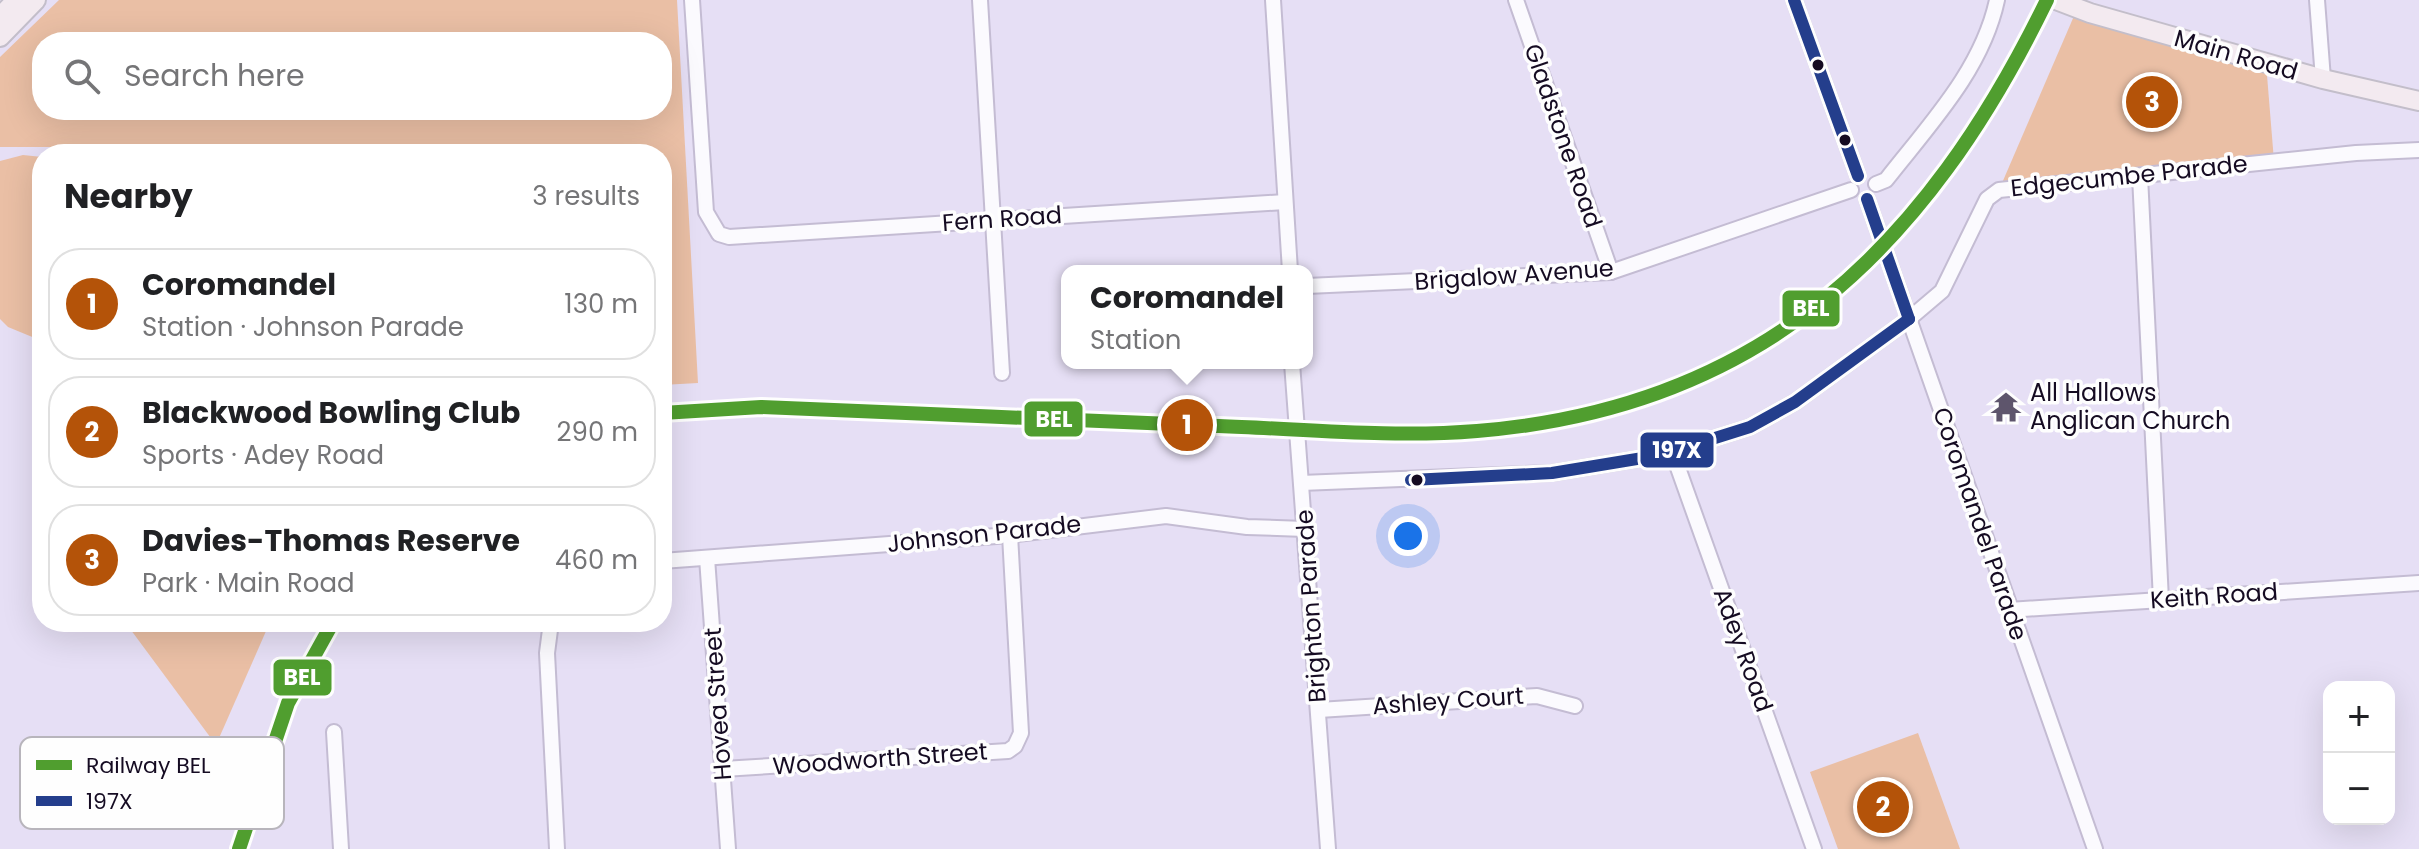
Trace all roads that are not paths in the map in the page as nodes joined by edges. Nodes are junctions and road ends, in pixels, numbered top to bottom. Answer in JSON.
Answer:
{"nodes":[{"id":1,"x":16,"y":0,"type":"edge"},
{"id":2,"x":36,"y":0,"type":"edge"},
{"id":3,"x":692,"y":0,"type":"edge"},
{"id":4,"x":980,"y":0,"type":"edge"},
{"id":5,"x":1273,"y":0,"type":"edge"},
{"id":6,"x":1516,"y":0,"type":"edge"},
{"id":7,"x":1794,"y":0,"type":"edge"},
{"id":8,"x":1997,"y":0,"type":"edge"},
{"id":9,"x":2056,"y":0,"type":"edge"},
{"id":10,"x":2317,"y":0,"type":"edge"},
{"id":11,"x":0,"y":17,"type":"edge"},
{"id":12,"x":0,"y":37,"type":"edge"},
{"id":13,"x":2323,"y":79,"type":"junction"},
{"id":14,"x":2419,"y":101,"type":"edge"},
{"id":15,"x":2419,"y":150,"type":"edge"},
{"id":16,"x":1858,"y":176,"type":"junction"},
{"id":17,"x":2140,"y":176,"type":"junction"},
{"id":18,"x":1876,"y":184,"type":"junction"},
{"id":19,"x":1851,"y":190,"type":"junction"},
{"id":20,"x":1867,"y":199,"type":"junction"},
{"id":21,"x":1285,"y":202,"type":"junction"},
{"id":22,"x":995,"y":220,"type":"junction"},
{"id":23,"x":1290,"y":265,"type":"edge"},
{"id":24,"x":1611,"y":272,"type":"junction"},
{"id":25,"x":1313,"y":286,"type":"edge"},
{"id":26,"x":1909,"y":319,"type":"junction"},
{"id":27,"x":1292,"y":369,"type":"edge"},
{"id":28,"x":1002,"y":373,"type":"dead end"},
{"id":29,"x":1672,"y":451,"type":"junction"},
{"id":30,"x":1301,"y":483,"type":"junction"},
{"id":31,"x":1305,"y":529,"type":"junction"},
{"id":32,"x":1010,"y":535,"type":"junction"},
{"id":33,"x":707,"y":558,"type":"junction"},
{"id":34,"x":672,"y":560,"type":"edge"},
{"id":35,"x":2419,"y":583,"type":"edge"},
{"id":36,"x":2161,"y":600,"type":"junction"},
{"id":37,"x":2009,"y":610,"type":"junction"},
{"id":38,"x":550,"y":632,"type":"edge"},
{"id":39,"x":1575,"y":706,"type":"dead end"},
{"id":40,"x":1319,"y":710,"type":"junction"},
{"id":41,"x":334,"y":732,"type":"dead end"},
{"id":42,"x":723,"y":769,"type":"junction"},
{"id":43,"x":341,"y":849,"type":"edge"},
{"id":44,"x":557,"y":849,"type":"edge"},
{"id":45,"x":728,"y":849,"type":"edge"},
{"id":46,"x":1328,"y":849,"type":"edge"},
{"id":47,"x":1814,"y":849,"type":"edge"},
{"id":48,"x":2095,"y":849,"type":"edge"}],
"edges":[{"from":1,"to":11,"type":"main road"},
{"from":2,"to":12,"type":"main road"},
{"from":3,"to":22,"type":"street","name":"Fern Road"},
{"from":4,"to":22,"type":"street"},
{"from":5,"to":21,"type":"street"},
{"from":6,"to":24,"type":"street","name":"Gladstone Road"},
{"from":7,"to":16,"type":"street"},
{"from":8,"to":18,"type":"street"},
{"from":9,"to":13,"type":"main road","name":"Main Road"},
{"from":10,"to":13,"type":"street"},
{"from":13,"to":14,"type":"main road","name":"Main Road"},
{"from":15,"to":17,"type":"street","name":"Edgecumbe Parade"},
{"from":16,"to":18,"type":"street"},
{"from":16,"to":19,"type":"street"},
{"from":17,"to":26,"type":"street","name":"Edgecumbe Parade"},
{"from":17,"to":36,"type":"street"},
{"from":18,"to":20,"type":"street"},
{"from":19,"to":20,"type":"street"},
{"from":19,"to":24,"type":"street","name":"Brigalow Avenue"},
{"from":20,"to":26,"type":"street","name":"Coromandel Parade"},
{"from":21,"to":22,"type":"street","name":"Fern Road"},
{"from":21,"to":23,"type":"street"},
{"from":22,"to":28,"type":"street"},
{"from":24,"to":25,"type":"street","name":"Brigalow Avenue"},
{"from":26,"to":29,"type":"street"},
{"from":26,"to":37,"type":"street","name":"Coromandel Parade"},
{"from":27,"to":30,"type":"street","name":"Brighton Parade"},
{"from":29,"to":30,"type":"street"},
{"from":29,"to":47,"type":"street","name":"Adey Road"},
{"from":30,"to":31,"type":"street","name":"Brighton Parade"},
{"from":31,"to":32,"type":"street","name":"Johnson Parade"},
{"from":31,"to":40,"type":"street","name":"Brighton Parade"},
{"from":32,"to":33,"type":"street","name":"Johnson Parade"},
{"from":32,"to":42,"type":"street","name":"Woodworth Street"},
{"from":33,"to":34,"type":"street","name":"Johnson Parade"},
{"from":33,"to":42,"type":"street","name":"Hovea Street"},
{"from":35,"to":36,"type":"street","name":"Keith Road"},
{"from":36,"to":37,"type":"street","name":"Keith Road"},
{"from":37,"to":48,"type":"street","name":"Coromandel Parade"},
{"from":38,"to":44,"type":"street"},
{"from":39,"to":40,"type":"street","name":"Ashley Court"},
{"from":40,"to":46,"type":"street","name":"Brighton Parade"},
{"from":41,"to":43,"type":"street"},
{"from":42,"to":45,"type":"street","name":"Hovea Street"}]}
